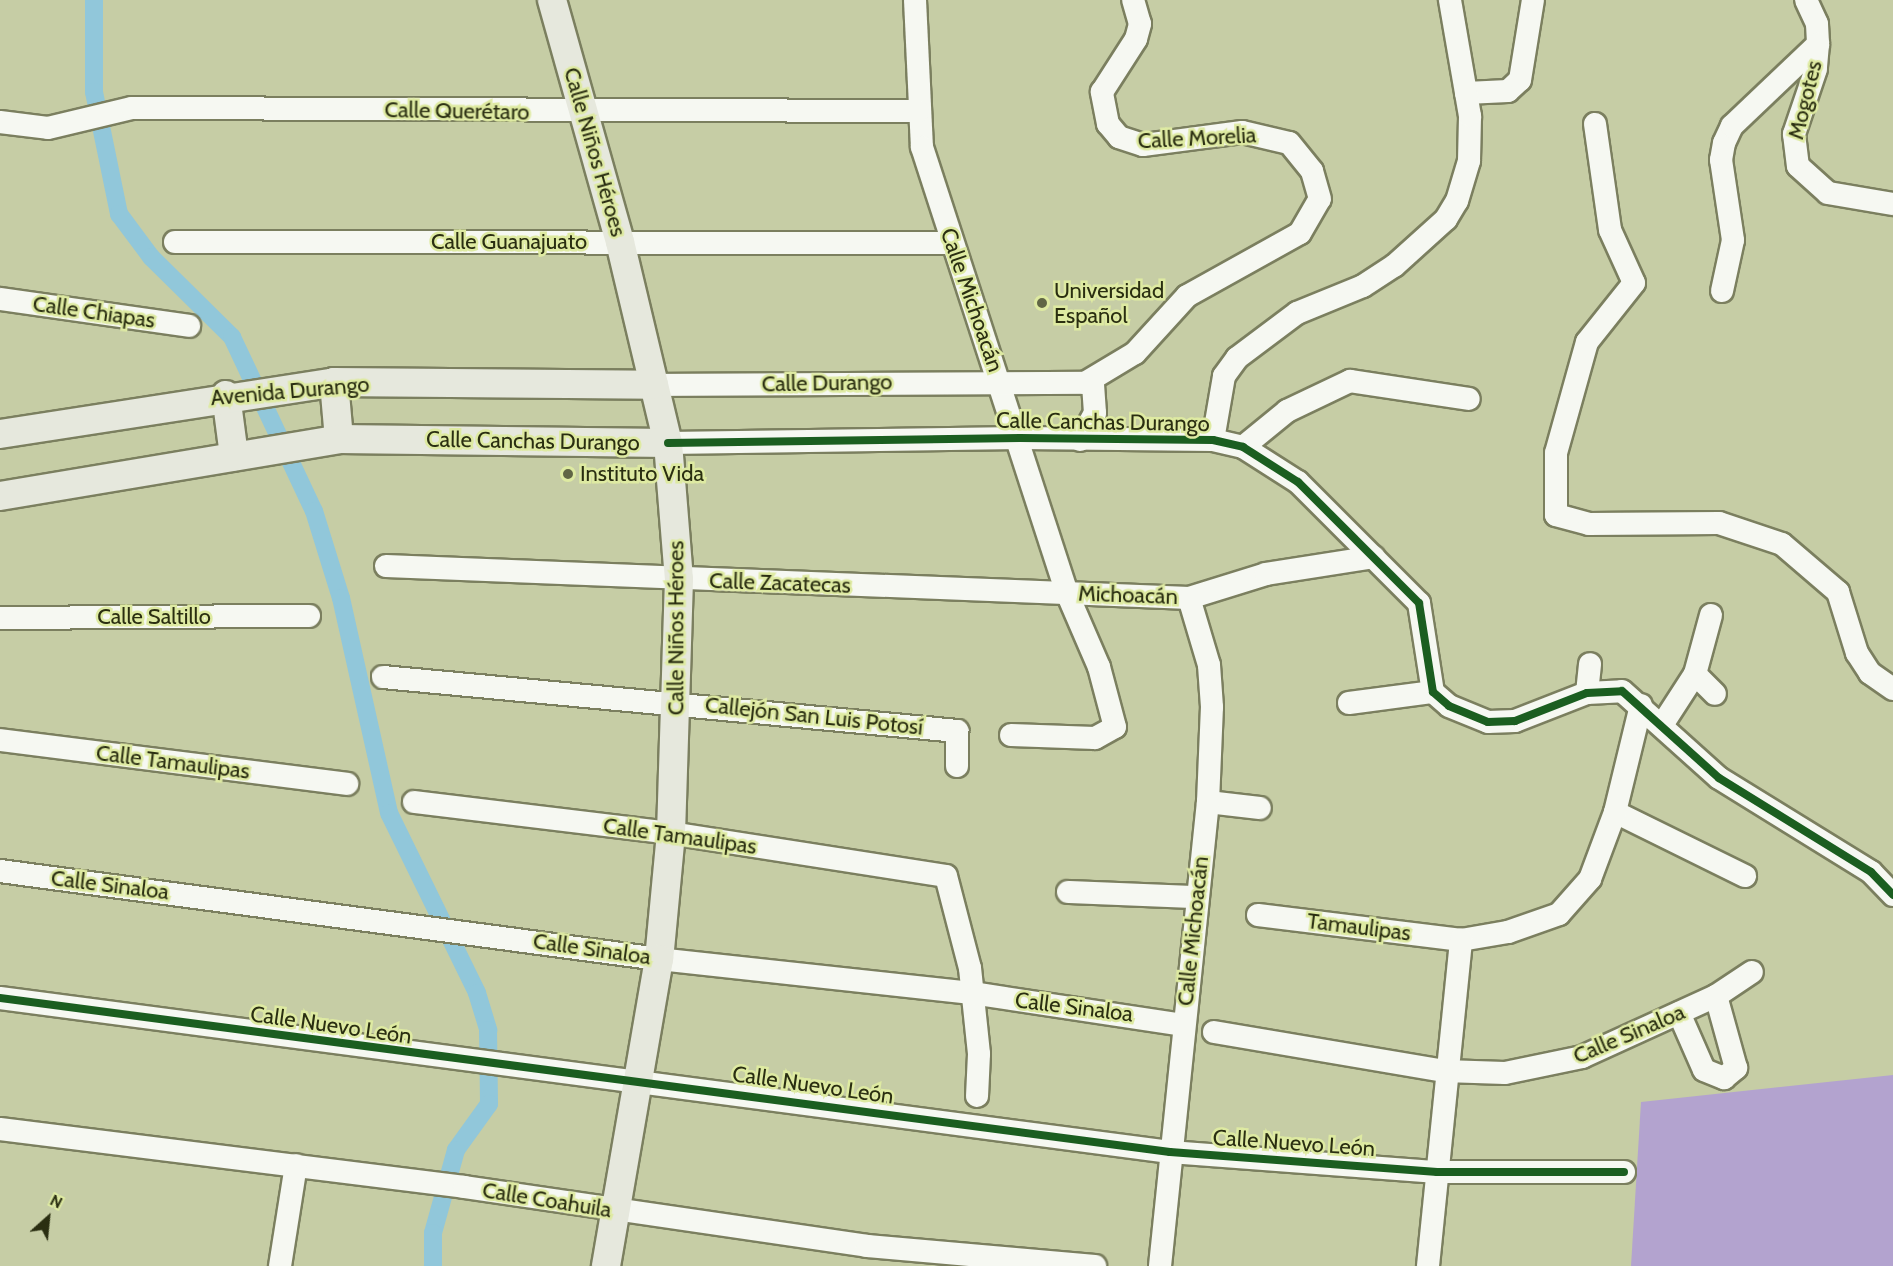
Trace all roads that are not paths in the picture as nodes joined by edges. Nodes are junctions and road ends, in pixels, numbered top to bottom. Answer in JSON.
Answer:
{"nodes":[{"id":1,"x":552,"y":0,"type":"edge"},
{"id":2,"x":915,"y":0,"type":"edge"},
{"id":3,"x":1133,"y":0,"type":"edge"},
{"id":4,"x":1450,"y":0,"type":"edge"},
{"id":5,"x":1533,"y":0,"type":"edge"},
{"id":6,"x":1806,"y":0,"type":"edge"},
{"id":7,"x":1818,"y":44,"type":"junction"},
{"id":8,"x":1466,"y":93,"type":"junction"},
{"id":9,"x":918,"y":111,"type":"junction"},
{"id":10,"x":583,"y":112,"type":"junction"},
{"id":11,"x":0,"y":122,"type":"edge"},
{"id":12,"x":1595,"y":124,"type":"dead end"},
{"id":13,"x":1893,"y":204,"type":"edge"},
{"id":14,"x":175,"y":242,"type":"dead end"},
{"id":15,"x":620,"y":242,"type":"junction"},
{"id":16,"x":952,"y":243,"type":"junction"},
{"id":17,"x":1722,"y":291,"type":"dead end"},
{"id":18,"x":0,"y":299,"type":"edge"},
{"id":19,"x":189,"y":326,"type":"dead end"},
{"id":20,"x":1096,"y":380,"type":"junction"},
{"id":21,"x":1000,"y":381,"type":"junction"},
{"id":22,"x":323,"y":383,"type":"junction"},
{"id":23,"x":654,"y":385,"type":"junction"},
{"id":24,"x":226,"y":395,"type":"junction"},
{"id":25,"x":1469,"y":399,"type":"dead end"},
{"id":26,"x":0,"y":434,"type":"edge"},
{"id":27,"x":1020,"y":438,"type":"junction"},
{"id":28,"x":331,"y":440,"type":"junction"},
{"id":29,"x":1080,"y":440,"type":"junction"},
{"id":30,"x":1213,"y":440,"type":"junction"},
{"id":31,"x":668,"y":443,"type":"junction"},
{"id":32,"x":1243,"y":447,"type":"junction"},
{"id":33,"x":234,"y":456,"type":"junction"},
{"id":34,"x":0,"y":496,"type":"edge"},
{"id":35,"x":1374,"y":557,"type":"junction"},
{"id":36,"x":386,"y":566,"type":"dead end"},
{"id":37,"x":679,"y":579,"type":"junction"},
{"id":38,"x":1067,"y":593,"type":"junction"},
{"id":39,"x":1189,"y":598,"type":"junction"},
{"id":40,"x":309,"y":615,"type":"dead end"},
{"id":41,"x":1711,"y":615,"type":"dead end"},
{"id":42,"x":0,"y":618,"type":"edge"},
{"id":43,"x":1590,"y":664,"type":"dead end"},
{"id":44,"x":1695,"y":675,"type":"junction"},
{"id":45,"x":383,"y":677,"type":"dead end"},
{"id":46,"x":1893,"y":689,"type":"edge"},
{"id":47,"x":1433,"y":692,"type":"junction"},
{"id":48,"x":1587,"y":693,"type":"junction"},
{"id":49,"x":1715,"y":694,"type":"dead end"},
{"id":50,"x":678,"y":703,"type":"junction"},
{"id":51,"x":1349,"y":703,"type":"dead end"},
{"id":52,"x":1641,"y":705,"type":"junction"},
{"id":53,"x":1662,"y":725,"type":"junction"},
{"id":54,"x":1011,"y":735,"type":"dead end"},
{"id":55,"x":0,"y":740,"type":"edge"},
{"id":56,"x":957,"y":766,"type":"dead end"},
{"id":57,"x":347,"y":784,"type":"dead end"},
{"id":58,"x":414,"y":802,"type":"dead end"},
{"id":59,"x":1208,"y":802,"type":"junction"},
{"id":60,"x":1260,"y":808,"type":"dead end"},
{"id":61,"x":1615,"y":812,"type":"junction"},
{"id":62,"x":671,"y":833,"type":"junction"},
{"id":63,"x":0,"y":871,"type":"edge"},
{"id":64,"x":1745,"y":876,"type":"dead end"},
{"id":65,"x":1068,"y":892,"type":"dead end"},
{"id":66,"x":1893,"y":895,"type":"edge"},
{"id":67,"x":1194,"y":897,"type":"junction"},
{"id":68,"x":1258,"y":915,"type":"dead end"},
{"id":69,"x":1461,"y":940,"type":"junction"},
{"id":70,"x":659,"y":959,"type":"junction"},
{"id":71,"x":1752,"y":972,"type":"dead end"},
{"id":72,"x":972,"y":993,"type":"junction"},
{"id":73,"x":1716,"y":996,"type":"junction"},
{"id":74,"x":0,"y":998,"type":"edge"},
{"id":75,"x":1679,"y":1013,"type":"junction"},
{"id":76,"x":1183,"y":1025,"type":"junction"},
{"id":77,"x":1214,"y":1032,"type":"dead end"},
{"id":78,"x":1444,"y":1071,"type":"junction"},
{"id":79,"x":638,"y":1080,"type":"junction"},
{"id":80,"x":977,"y":1096,"type":"dead end"},
{"id":81,"x":0,"y":1129,"type":"edge"},
{"id":82,"x":1170,"y":1152,"type":"junction"},
{"id":83,"x":296,"y":1166,"type":"junction"},
{"id":84,"x":1437,"y":1172,"type":"junction"},
{"id":85,"x":1624,"y":1172,"type":"dead end"},
{"id":86,"x":616,"y":1211,"type":"junction"},
{"id":87,"x":280,"y":1266,"type":"edge"},
{"id":88,"x":606,"y":1266,"type":"edge"},
{"id":89,"x":1095,"y":1266,"type":"edge"},
{"id":90,"x":1160,"y":1266,"type":"edge"},
{"id":91,"x":1432,"y":1266,"type":"edge"}],
"edges":[{"from":1,"to":10,"type":"main road","name":"Calle Niños Héroes"},
{"from":2,"to":9,"type":"street","name":"Calle Michoacán"},
{"from":3,"to":20,"type":"street","name":"Calle Morelia"},
{"from":4,"to":8,"type":"street"},
{"from":5,"to":8,"type":"street"},
{"from":6,"to":7,"type":"street","name":"Mogotes"},
{"from":7,"to":13,"type":"street","name":"Mogotes"},
{"from":7,"to":17,"type":"street"},
{"from":8,"to":30,"type":"street"},
{"from":9,"to":10,"type":"street","name":"Calle Querétaro"},
{"from":9,"to":16,"type":"street","name":"Calle Michoacán"},
{"from":10,"to":11,"type":"street","name":"Calle Querétaro"},
{"from":10,"to":15,"type":"main road","name":"Calle Niños Héroes"},
{"from":12,"to":46,"type":"street"},
{"from":14,"to":15,"type":"street","name":"Calle Guanajuato"},
{"from":15,"to":16,"type":"street","name":"Calle Guanajuato"},
{"from":15,"to":23,"type":"main road","name":"Calle Niños Héroes"},
{"from":16,"to":21,"type":"street","name":"Calle Michoacán"},
{"from":18,"to":19,"type":"street","name":"Calle Chiapas"},
{"from":20,"to":21,"type":"street","name":"Calle Durango"},
{"from":20,"to":29,"type":"street"},
{"from":21,"to":23,"type":"street","name":"Calle Durango"},
{"from":21,"to":27,"type":"street","name":"Calle Michoacán"},
{"from":22,"to":23,"type":"main road","name":"Avenida Durango"},
{"from":22,"to":24,"type":"main road","name":"Avenida Durango"},
{"from":22,"to":28,"type":"main road"},
{"from":23,"to":31,"type":"main road","name":"Calle Niños Héroes"},
{"from":24,"to":26,"type":"main road","name":"Avenida Durango"},
{"from":24,"to":33,"type":"main road"},
{"from":25,"to":32,"type":"street"},
{"from":27,"to":29,"type":"street","name":"Calle Canchas Durango"},
{"from":27,"to":31,"type":"street","name":"Calle Canchas Durango"},
{"from":27,"to":38,"type":"street","name":"Calle Michoacán"},
{"from":28,"to":31,"type":"main road","name":"Calle Canchas Durango"},
{"from":28,"to":33,"type":"main road","name":"Calle Canchas Durango"},
{"from":29,"to":30,"type":"street","name":"Calle Canchas Durango"},
{"from":30,"to":32,"type":"street","name":"Calle Canchas Durango"},
{"from":31,"to":37,"type":"main road","name":"Calle Niños Héroes"},
{"from":32,"to":35,"type":"street","name":"Calle Canchas Durango"},
{"from":33,"to":34,"type":"main road","name":"Calle Canchas Durango"},
{"from":35,"to":39,"type":"street"},
{"from":35,"to":47,"type":"street","name":"Calle Canchas Durango"},
{"from":36,"to":37,"type":"street","name":"Calle Zacatecas"},
{"from":37,"to":38,"type":"street","name":"Calle Zacatecas"},
{"from":37,"to":50,"type":"main road","name":"Calle Niños Héroes"},
{"from":38,"to":39,"type":"street","name":"Michoacán"},
{"from":38,"to":54,"type":"street","name":"Calle Michoacán"},
{"from":39,"to":59,"type":"street","name":"Calle Michoacán"},
{"from":40,"to":42,"type":"street","name":"Calle Saltillo"},
{"from":41,"to":44,"type":"street"},
{"from":43,"to":48,"type":"street"},
{"from":44,"to":49,"type":"street"},
{"from":44,"to":53,"type":"street"},
{"from":45,"to":50,"type":"street","name":"Callejón San Luis Potosí"},
{"from":47,"to":48,"type":"street"},
{"from":47,"to":51,"type":"street"},
{"from":48,"to":52,"type":"street"},
{"from":50,"to":56,"type":"street","name":"Callejón San Luis Potosí"},
{"from":50,"to":62,"type":"main road","name":"Calle Niños Héroes"},
{"from":52,"to":53,"type":"street"},
{"from":52,"to":61,"type":"street"},
{"from":53,"to":66,"type":"street"},
{"from":55,"to":57,"type":"street","name":"Calle Tamaulipas"},
{"from":58,"to":62,"type":"street","name":"Calle Tamaulipas"},
{"from":59,"to":60,"type":"street"},
{"from":59,"to":67,"type":"street","name":"Calle Michoacán"},
{"from":61,"to":64,"type":"street"},
{"from":61,"to":69,"type":"street"},
{"from":62,"to":70,"type":"main road","name":"Calle Niños Héroes"},
{"from":62,"to":72,"type":"street","name":"Calle Tamaulipas"},
{"from":63,"to":70,"type":"street","name":"Calle Sinaloa"},
{"from":65,"to":67,"type":"street"},
{"from":67,"to":76,"type":"street","name":"Calle Michoacán"},
{"from":68,"to":69,"type":"street","name":"Tamaulipas"},
{"from":69,"to":78,"type":"street"},
{"from":70,"to":72,"type":"street","name":"Calle Sinaloa"},
{"from":70,"to":79,"type":"main road","name":"Calle Niños Héroes"},
{"from":71,"to":73,"type":"street","name":"Calle Sinaloa"},
{"from":72,"to":76,"type":"street","name":"Calle Sinaloa"},
{"from":72,"to":80,"type":"street"},
{"from":73,"to":75,"type":"street","name":"Calle Sinaloa"},
{"from":73,"to":75,"type":"street"},
{"from":74,"to":79,"type":"street","name":"Calle Nuevo León"},
{"from":75,"to":78,"type":"street","name":"Calle Sinaloa"},
{"from":76,"to":82,"type":"street","name":"Calle Michoacán"},
{"from":77,"to":78,"type":"street","name":"Calle Sinaloa"},
{"from":78,"to":84,"type":"street"},
{"from":79,"to":82,"type":"street","name":"Calle Nuevo León"},
{"from":79,"to":86,"type":"main road","name":"Calle Niños Héroes"},
{"from":81,"to":83,"type":"street","name":"Calle Coahuila"},
{"from":82,"to":84,"type":"street","name":"Calle Nuevo León"},
{"from":82,"to":90,"type":"street","name":"Calle Michoacán"},
{"from":83,"to":86,"type":"street","name":"Calle Coahuila"},
{"from":83,"to":87,"type":"street"},
{"from":84,"to":85,"type":"street","name":"Calle Nuevo León"},
{"from":84,"to":91,"type":"street"},
{"from":86,"to":88,"type":"main road","name":"Calle Niños Héroes"},
{"from":86,"to":89,"type":"street","name":"Calle Coahuila"}]}
